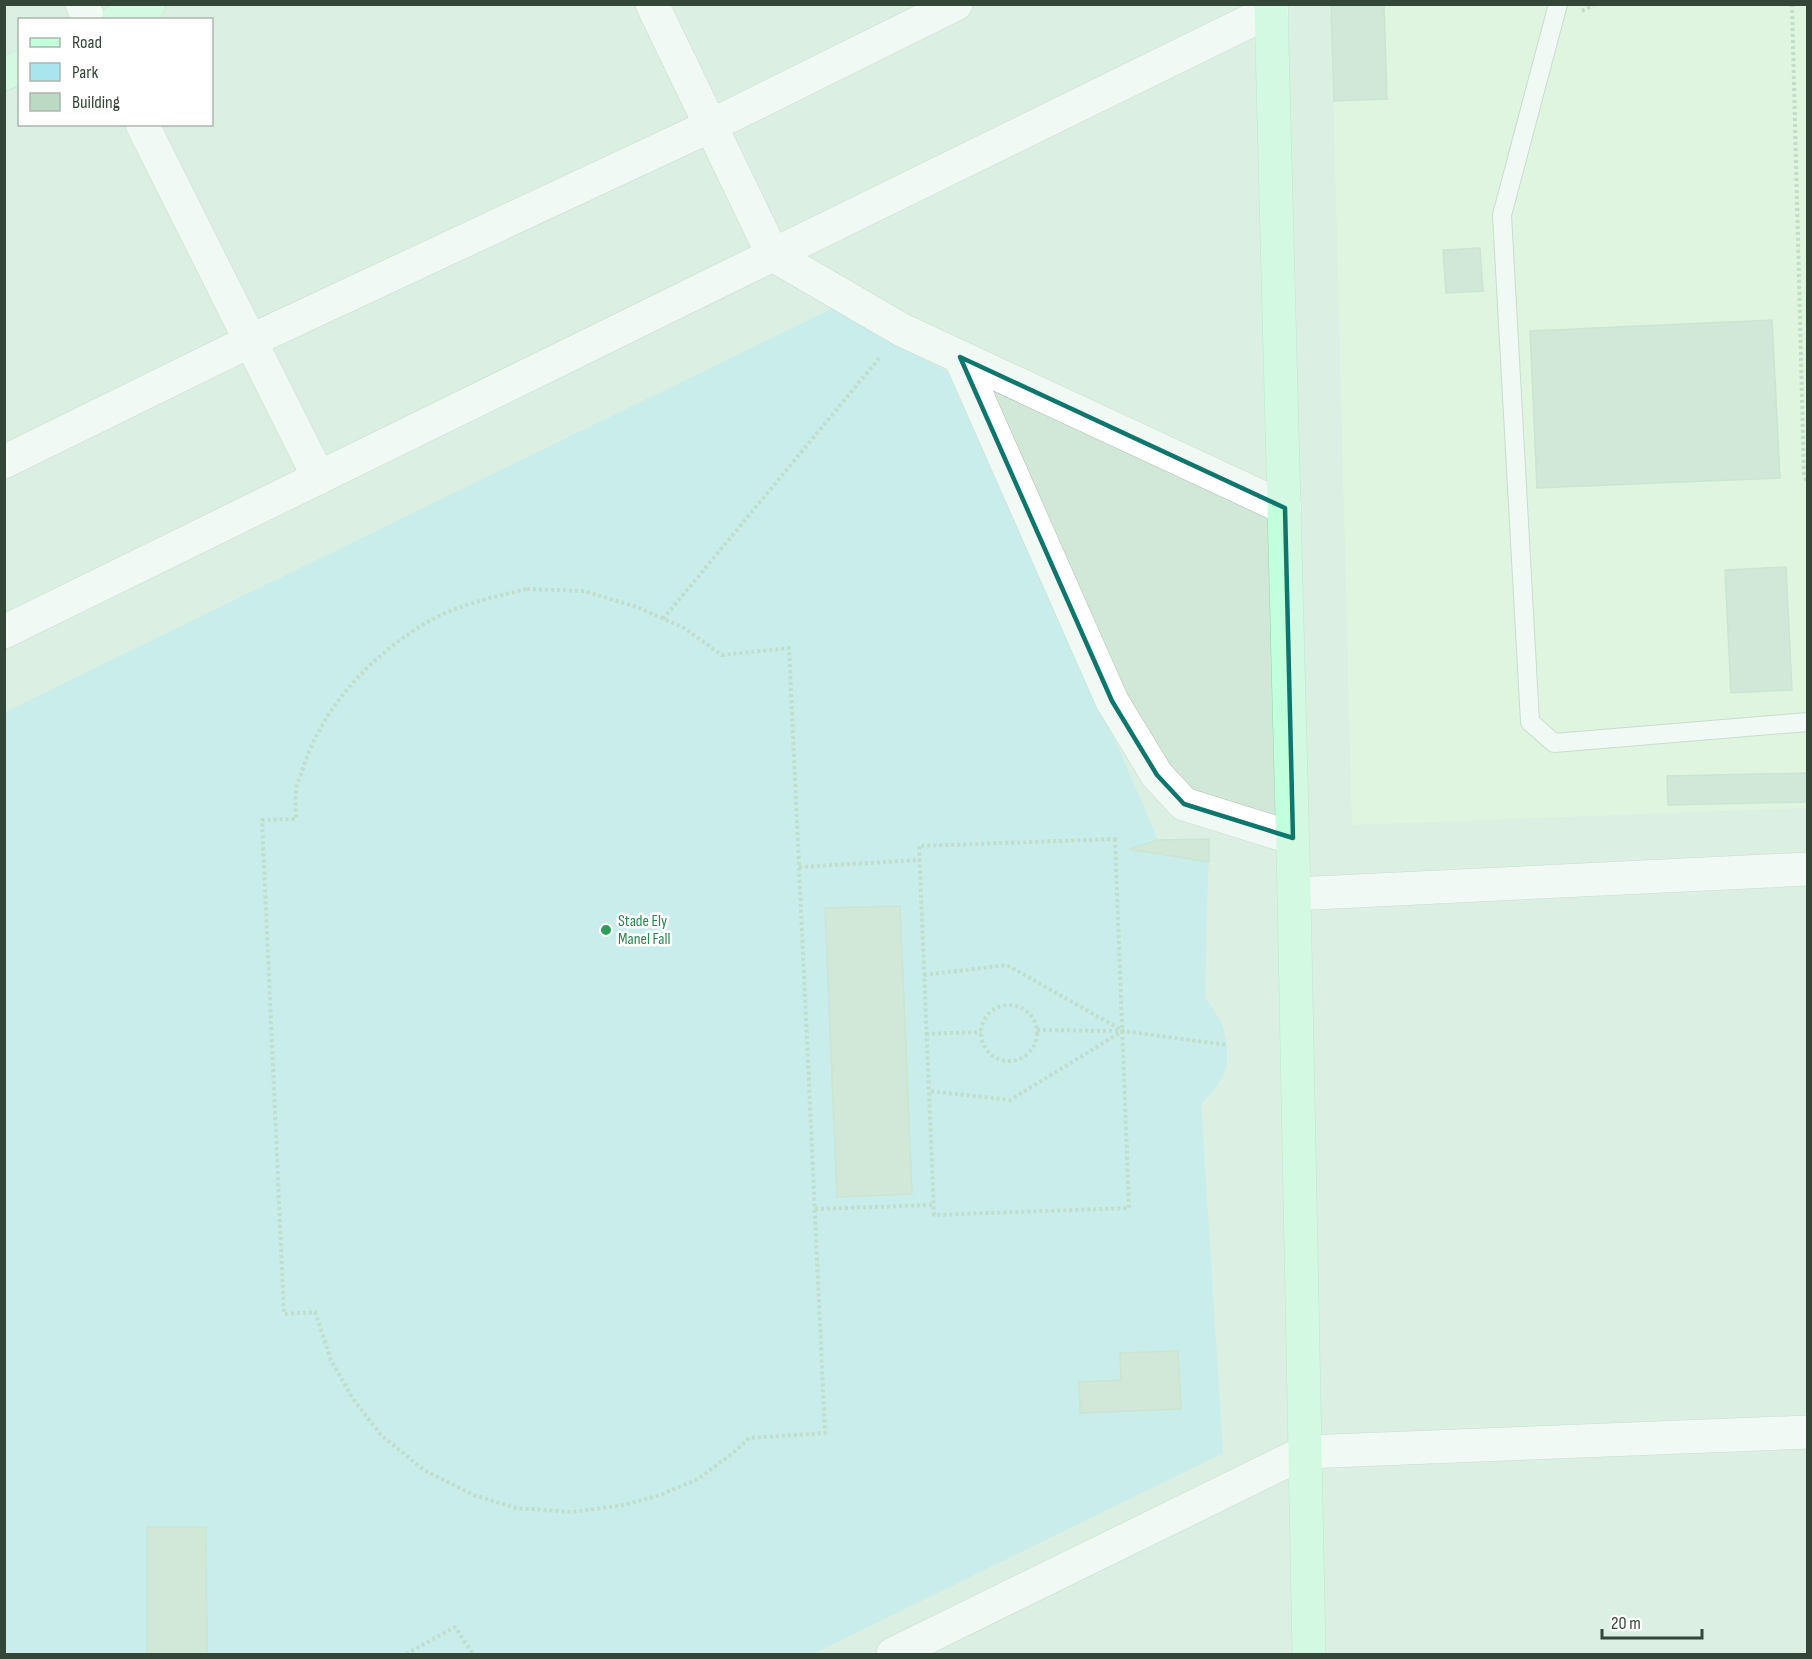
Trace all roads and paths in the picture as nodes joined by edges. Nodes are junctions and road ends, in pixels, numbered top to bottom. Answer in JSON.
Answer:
{"nodes":[{"id":1,"x":82,"y":4,"type":"edge"},
{"id":2,"x":150,"y":4,"type":"edge"},
{"id":3,"x":652,"y":4,"type":"edge"},
{"id":4,"x":956,"y":4,"type":"edge"},
{"id":5,"x":1558,"y":4,"type":"edge"},
{"id":6,"x":1792,"y":4,"type":"edge"},
{"id":7,"x":1272,"y":7,"type":"edge"},
{"id":8,"x":88,"y":18,"type":"edge"},
{"id":9,"x":122,"y":18,"type":"edge"},
{"id":10,"x":18,"y":68,"type":"edge"},
{"id":11,"x":4,"y":74,"type":"edge"},
{"id":12,"x":143,"y":126,"type":"edge"},
{"id":13,"x":710,"y":126,"type":"junction"},
{"id":14,"x":773,"y":255,"type":"junction"},
{"id":15,"x":902,"y":330,"type":"junction"},
{"id":16,"x":250,"y":341,"type":"junction"},
{"id":17,"x":960,"y":357,"type":"junction"},
{"id":18,"x":4,"y":462,"type":"edge"},
{"id":19,"x":319,"y":478,"type":"junction"},
{"id":20,"x":1808,"y":481,"type":"edge"},
{"id":21,"x":1285,"y":508,"type":"junction"},
{"id":22,"x":663,"y":619,"type":"junction"},
{"id":23,"x":4,"y":632,"type":"edge"},
{"id":24,"x":1808,"y":722,"type":"edge"},
{"id":25,"x":1293,"y":838,"type":"junction"},
{"id":26,"x":920,"y":860,"type":"junction"},
{"id":27,"x":799,"y":867,"type":"junction"},
{"id":28,"x":1808,"y":868,"type":"edge"},
{"id":29,"x":1294,"y":894,"type":"junction"},
{"id":30,"x":924,"y":975,"type":"junction"},
{"id":31,"x":1037,"y":1030,"type":"junction"},
{"id":32,"x":1123,"y":1031,"type":"junction"},
{"id":33,"x":981,"y":1032,"type":"junction"},
{"id":34,"x":926,"y":1034,"type":"junction"},
{"id":35,"x":1227,"y":1045,"type":"dead end"},
{"id":36,"x":929,"y":1091,"type":"junction"},
{"id":37,"x":933,"y":1205,"type":"junction"},
{"id":38,"x":815,"y":1209,"type":"junction"},
{"id":39,"x":1808,"y":1432,"type":"edge"},
{"id":40,"x":1305,"y":1452,"type":"junction"},
{"id":41,"x":405,"y":1654,"type":"edge"},
{"id":42,"x":473,"y":1654,"type":"edge"},
{"id":43,"x":893,"y":1654,"type":"edge"},
{"id":44,"x":1309,"y":1654,"type":"edge"}],
"edges":[{"from":1,"to":8,"type":"street"},
{"from":2,"to":9,"type":"street"},
{"from":3,"to":13,"type":"street"},
{"from":4,"to":13,"type":"street"},
{"from":5,"to":24,"type":"lane"},
{"from":6,"to":20,"type":"path"},
{"from":7,"to":14,"type":"street"},
{"from":7,"to":21,"type":"street"},
{"from":10,"to":11,"type":"street"},
{"from":12,"to":16,"type":"street"},
{"from":13,"to":14,"type":"street"},
{"from":13,"to":16,"type":"street"},
{"from":14,"to":15,"type":"street"},
{"from":14,"to":19,"type":"street"},
{"from":15,"to":17,"type":"street"},
{"from":15,"to":22,"type":"path"},
{"from":16,"to":18,"type":"street"},
{"from":16,"to":19,"type":"street"},
{"from":17,"to":21,"type":"street"},
{"from":17,"to":25,"type":"street"},
{"from":19,"to":23,"type":"street"},
{"from":21,"to":25,"type":"street"},
{"from":22,"to":27,"type":"path"},
{"from":22,"to":38,"type":"path"},
{"from":25,"to":29,"type":"street"},
{"from":26,"to":27,"type":"path"},
{"from":26,"to":30,"type":"path"},
{"from":26,"to":32,"type":"path"},
{"from":27,"to":38,"type":"path"},
{"from":28,"to":29,"type":"street"},
{"from":29,"to":40,"type":"street"},
{"from":30,"to":32,"type":"path"},
{"from":30,"to":34,"type":"path"},
{"from":31,"to":32,"type":"path"},
{"from":31,"to":33,"type":"path"},
{"from":31,"to":33,"type":"path"},
{"from":32,"to":35,"type":"path"},
{"from":32,"to":36,"type":"path"},
{"from":32,"to":37,"type":"path"},
{"from":33,"to":34,"type":"path"},
{"from":34,"to":36,"type":"path"},
{"from":36,"to":37,"type":"path"},
{"from":37,"to":38,"type":"path"},
{"from":39,"to":40,"type":"street"},
{"from":40,"to":43,"type":"street"},
{"from":40,"to":44,"type":"street"},
{"from":41,"to":42,"type":"path"}]}
